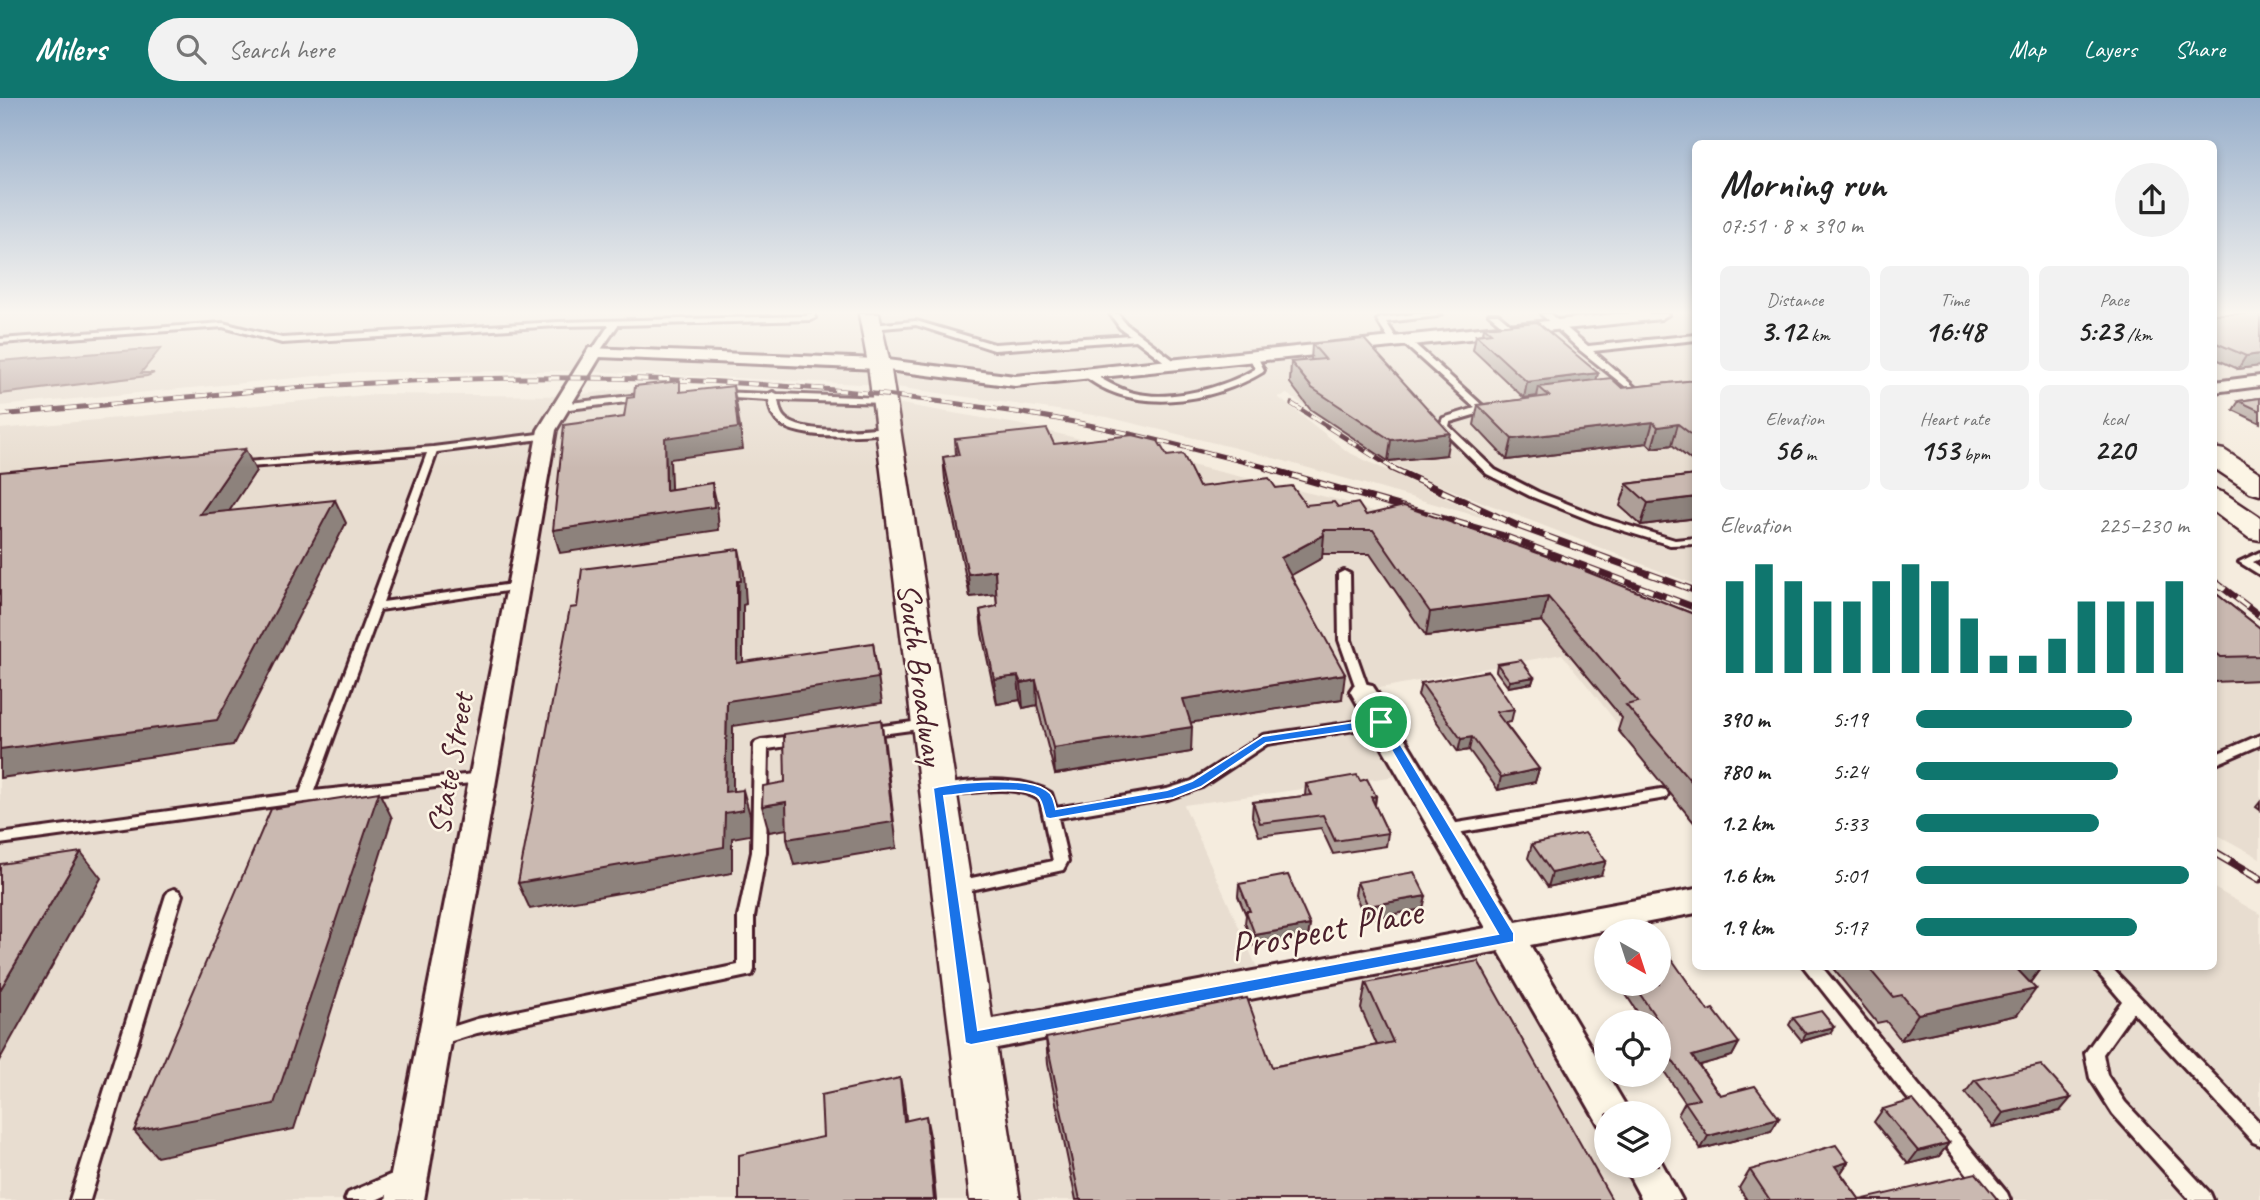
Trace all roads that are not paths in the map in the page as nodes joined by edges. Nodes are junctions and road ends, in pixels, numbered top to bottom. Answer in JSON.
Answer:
{"nodes":[{"id":1,"x":587,"y":365,"type":"edge"},
{"id":2,"x":879,"y":365,"type":"edge"},
{"id":3,"x":890,"y":365,"type":"edge"},
{"id":4,"x":1170,"y":365,"type":"edge"},
{"id":5,"x":1258,"y":365,"type":"edge"},
{"id":6,"x":1429,"y":365,"type":"edge"},
{"id":7,"x":1604,"y":365,"type":"edge"},
{"id":8,"x":1086,"y":374,"type":"junction"},
{"id":9,"x":2260,"y":381,"type":"edge"},
{"id":10,"x":1646,"y":387,"type":"edge"},
{"id":11,"x":2217,"y":387,"type":"edge"},
{"id":12,"x":1633,"y":389,"type":"junction"},
{"id":13,"x":1605,"y":393,"type":"edge"},
{"id":14,"x":712,"y":395,"type":"edge"},
{"id":15,"x":773,"y":395,"type":"junction"},
{"id":16,"x":658,"y":397,"type":"edge"},
{"id":17,"x":1509,"y":405,"type":"edge"},
{"id":18,"x":561,"y":407,"type":"junction"},
{"id":19,"x":1481,"y":409,"type":"junction"},
{"id":20,"x":886,"y":416,"type":"junction"},
{"id":21,"x":547,"y":436,"type":"junction"},
{"id":22,"x":433,"y":450,"type":"junction"},
{"id":23,"x":2217,"y":458,"type":"edge"},
{"id":24,"x":218,"y":467,"type":"edge"},
{"id":25,"x":2260,"y":486,"type":"edge"},
{"id":26,"x":2217,"y":501,"type":"edge"},
{"id":27,"x":2260,"y":531,"type":"edge"},
{"id":28,"x":1692,"y":541,"type":"edge"},
{"id":29,"x":2260,"y":555,"type":"edge"},
{"id":30,"x":2260,"y":572,"type":"edge"},
{"id":31,"x":1344,"y":574,"type":"dead end"},
{"id":32,"x":519,"y":586,"type":"junction"},
{"id":33,"x":375,"y":607,"type":"junction"},
{"id":34,"x":1363,"y":691,"type":"joint"},
{"id":35,"x":1381,"y":722,"type":"junction"},
{"id":36,"x":928,"y":724,"type":"junction"},
{"id":37,"x":851,"y":734,"type":"edge"},
{"id":38,"x":813,"y":739,"type":"edge"},
{"id":39,"x":2260,"y":740,"type":"edge"},
{"id":40,"x":2217,"y":759,"type":"edge"},
{"id":41,"x":484,"y":778,"type":"junction"},
{"id":42,"x":937,"y":792,"type":"junction"},
{"id":43,"x":1661,"y":794,"type":"dead end"},
{"id":44,"x":305,"y":797,"type":"junction"},
{"id":45,"x":1050,"y":814,"type":"junction"},
{"id":46,"x":1445,"y":830,"type":"junction"},
{"id":47,"x":0,"y":839,"type":"edge"},
{"id":48,"x":951,"y":888,"type":"junction"},
{"id":49,"x":174,"y":895,"type":"dead end"},
{"id":50,"x":1692,"y":902,"type":"edge"},
{"id":51,"x":1508,"y":938,"type":"junction"},
{"id":52,"x":1814,"y":970,"type":"edge"},
{"id":53,"x":2104,"y":970,"type":"edge"},
{"id":54,"x":2132,"y":1000,"type":"junction"},
{"id":55,"x":971,"y":1038,"type":"junction"},
{"id":56,"x":435,"y":1040,"type":"junction"},
{"id":57,"x":1605,"y":1101,"type":"edge"},
{"id":58,"x":2260,"y":1136,"type":"edge"},
{"id":59,"x":1650,"y":1178,"type":"edge"},
{"id":60,"x":408,"y":1187,"type":"edge"},
{"id":61,"x":80,"y":1200,"type":"edge"},
{"id":62,"x":355,"y":1200,"type":"edge"},
{"id":63,"x":996,"y":1200,"type":"edge"},
{"id":64,"x":1664,"y":1200,"type":"edge"},
{"id":65,"x":2000,"y":1200,"type":"edge"},
{"id":66,"x":2203,"y":1200,"type":"edge"}],
"edges":[{"from":1,"to":18,"type":"street","name":"State Street"},
{"from":2,"to":20,"type":"street","name":"South Broadway"},
{"from":3,"to":8,"type":"street"},
{"from":4,"to":8,"type":"street"},
{"from":5,"to":8,"type":"lane"},
{"from":6,"to":19,"type":"lane"},
{"from":7,"to":12,"type":"lane"},
{"from":9,"to":11,"type":"street"},
{"from":10,"to":12,"type":"lane"},
{"from":12,"to":13,"type":"lane"},
{"from":14,"to":15,"type":"lane"},
{"from":15,"to":20,"type":"lane"},
{"from":15,"to":20,"type":"lane"},
{"from":16,"to":18,"type":"lane"},
{"from":17,"to":19,"type":"lane"},
{"from":18,"to":21,"type":"street","name":"State Street"},
{"from":19,"to":28,"type":"lane"},
{"from":20,"to":36,"type":"street","name":"South Broadway"},
{"from":21,"to":22,"type":"lane"},
{"from":21,"to":32,"type":"street","name":"State Street"},
{"from":22,"to":24,"type":"lane"},
{"from":22,"to":33,"type":"lane"},
{"from":23,"to":25,"type":"main road"},
{"from":26,"to":27,"type":"main road"},
{"from":29,"to":30,"type":"lane"},
{"from":31,"to":34,"type":"lane"},
{"from":32,"to":33,"type":"lane"},
{"from":32,"to":41,"type":"street","name":"State Street"},
{"from":33,"to":44,"type":"lane"},
{"from":34,"to":35,"type":"street"},
{"from":35,"to":45,"type":"lane"},
{"from":35,"to":46,"type":"street"},
{"from":36,"to":37,"type":"lane"},
{"from":36,"to":42,"type":"street","name":"South Broadway"},
{"from":38,"to":56,"type":"lane"},
{"from":39,"to":40,"type":"lane"},
{"from":41,"to":44,"type":"lane"},
{"from":41,"to":56,"type":"street","name":"State Street"},
{"from":42,"to":45,"type":"lane"},
{"from":42,"to":48,"type":"street","name":"South Broadway"},
{"from":43,"to":46,"type":"lane"},
{"from":44,"to":47,"type":"lane"},
{"from":45,"to":48,"type":"lane"},
{"from":46,"to":51,"type":"street"},
{"from":48,"to":55,"type":"street","name":"South Broadway"},
{"from":49,"to":61,"type":"lane"},
{"from":50,"to":51,"type":"street","name":"Prospect Place"},
{"from":51,"to":55,"type":"street","name":"Prospect Place"},
{"from":51,"to":57,"type":"street"},
{"from":52,"to":65,"type":"lane"},
{"from":53,"to":54,"type":"lane"},
{"from":54,"to":58,"type":"lane"},
{"from":54,"to":66,"type":"lane"},
{"from":55,"to":63,"type":"street","name":"South Broadway"},
{"from":56,"to":60,"type":"street","name":"State Street"},
{"from":59,"to":64,"type":"street"},
{"from":60,"to":62,"type":"lane"}]}
